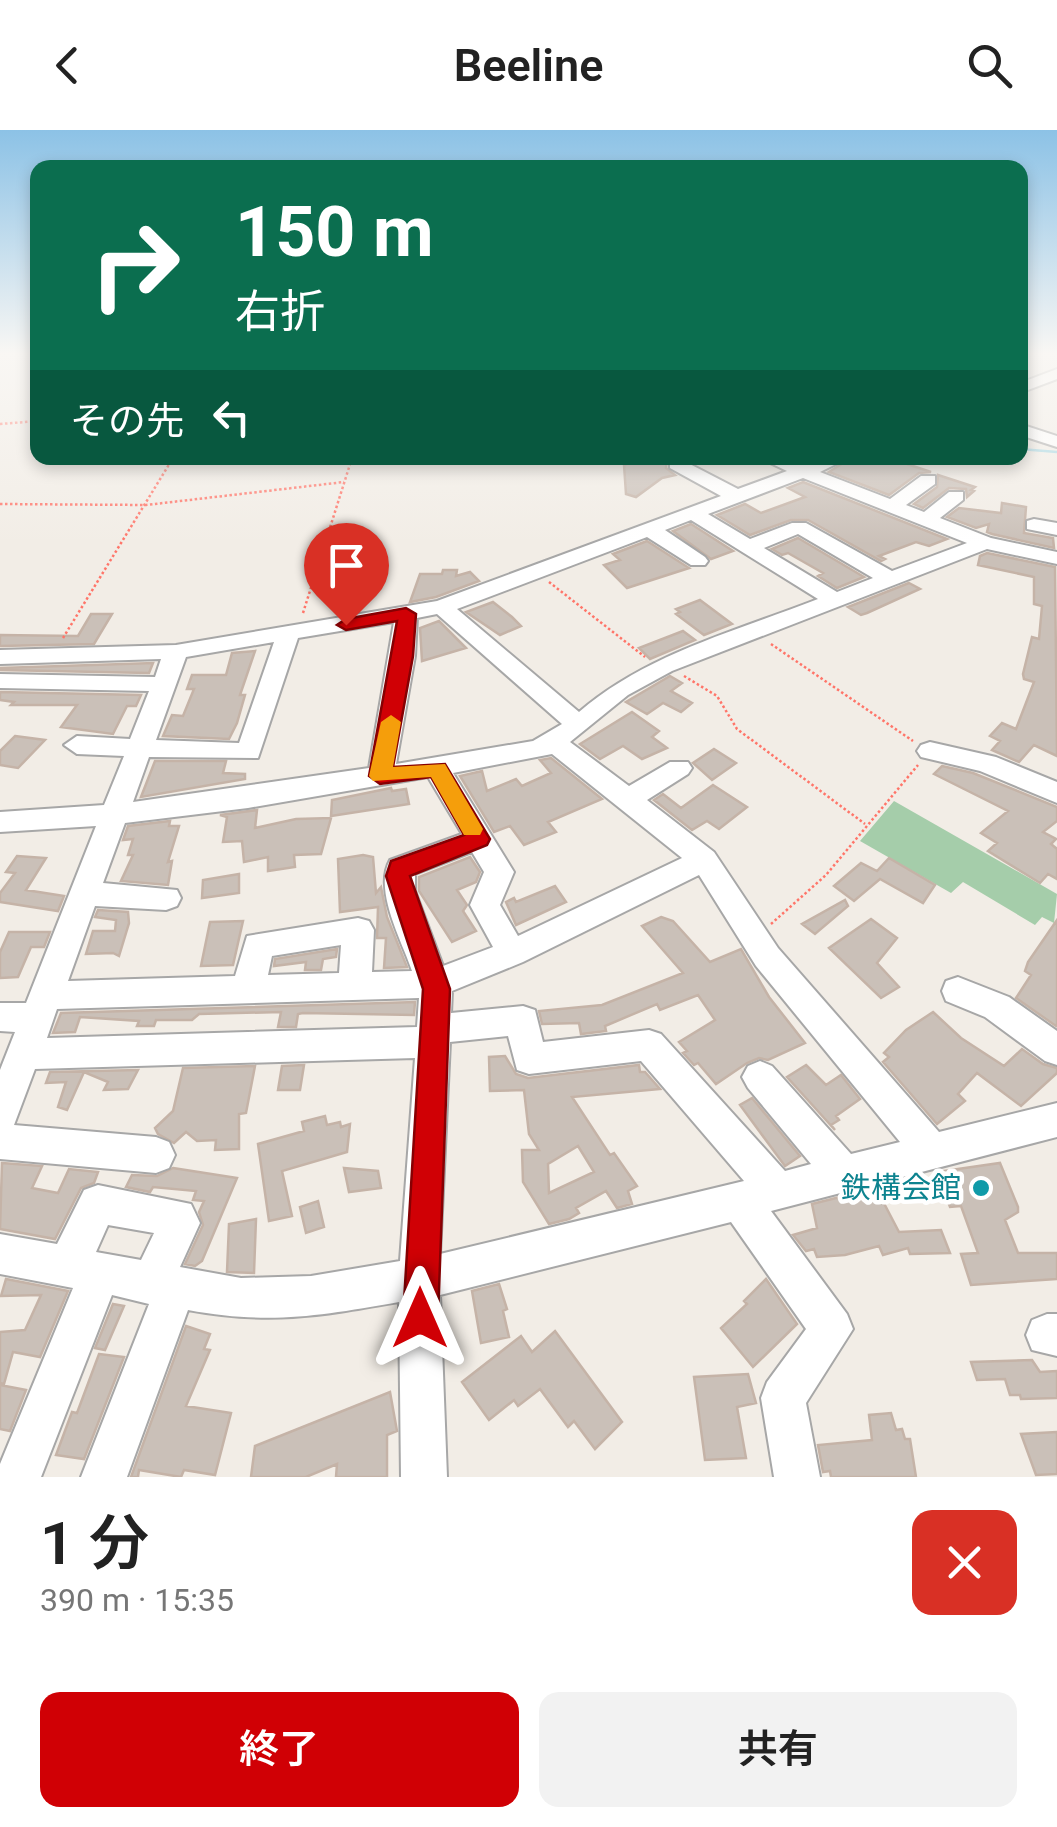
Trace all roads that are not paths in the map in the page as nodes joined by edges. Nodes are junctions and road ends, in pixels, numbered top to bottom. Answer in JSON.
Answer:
{"nodes":[{"id":1,"x":1028,"y":432,"type":"edge"},
{"id":2,"x":1057,"y":445,"type":"edge"},
{"id":3,"x":1028,"y":446,"type":"edge"},
{"id":4,"x":678,"y":465,"type":"edge"},
{"id":5,"x":786,"y":465,"type":"edge"},
{"id":6,"x":820,"y":465,"type":"edge"},
{"id":7,"x":802,"y":472,"type":"junction"},
{"id":8,"x":928,"y":480,"type":"dead end"},
{"id":9,"x":736,"y":496,"type":"junction"},
{"id":10,"x":956,"y":496,"type":"dead end"},
{"id":11,"x":891,"y":507,"type":"junction"},
{"id":12,"x":692,"y":512,"type":"junction"},
{"id":13,"x":926,"y":520,"type":"junction"},
{"id":14,"x":1034,"y":526,"type":"dead end"},
{"id":15,"x":648,"y":529,"type":"junction"},
{"id":16,"x":1057,"y":529,"type":"edge"},
{"id":17,"x":986,"y":542,"type":"junction"},
{"id":18,"x":748,"y":547,"type":"junction"},
{"id":19,"x":1057,"y":558,"type":"edge"},
{"id":20,"x":698,"y":561,"type":"dead end"},
{"id":21,"x":888,"y":578,"type":"junction"},
{"id":22,"x":834,"y":600,"type":"junction"},
{"id":23,"x":442,"y":607,"type":"junction"},
{"id":24,"x":406,"y":614,"type":"junction"},
{"id":25,"x":292,"y":634,"type":"junction"},
{"id":26,"x":176,"y":652,"type":"junction"},
{"id":27,"x":2,"y":665,"type":"edge"},
{"id":28,"x":165,"y":684,"type":"junction"},
{"id":29,"x":567,"y":734,"type":"junction"},
{"id":30,"x":77,"y":745,"type":"dead end"},
{"id":31,"x":141,"y":750,"type":"junction"},
{"id":32,"x":930,"y":752,"type":"road end"},
{"id":33,"x":679,"y":768,"type":"dead end"},
{"id":34,"x":437,"y":769,"type":"junction"},
{"id":35,"x":380,"y":776,"type":"junction"},
{"id":36,"x":1057,"y":793,"type":"edge"},
{"id":37,"x":627,"y":800,"type":"junction"},
{"id":38,"x":115,"y":814,"type":"junction"},
{"id":39,"x":8,"y":822,"type":"edge"},
{"id":40,"x":478,"y":839,"type":"junction"},
{"id":41,"x":0,"y":848,"type":"edge"},
{"id":42,"x":704,"y":860,"type":"junction"},
{"id":43,"x":86,"y":894,"type":"junction"},
{"id":44,"x":166,"y":898,"type":"dead end"},
{"id":45,"x":512,"y":953,"type":"junction"},
{"id":46,"x":354,"y":984,"type":"junction"},
{"id":47,"x":434,"y":984,"type":"junction"},
{"id":48,"x":249,"y":988,"type":"junction"},
{"id":49,"x":958,"y":991,"type":"dead end"},
{"id":50,"x":42,"y":1006,"type":"junction"},
{"id":51,"x":0,"y":1018,"type":"edge"},
{"id":52,"x":433,"y":1035,"type":"junction"},
{"id":53,"x":1057,"y":1050,"type":"edge"},
{"id":54,"x":24,"y":1054,"type":"junction"},
{"id":55,"x":760,"y":1077,"type":"dead end"},
{"id":56,"x":0,"y":1116,"type":"edge"},
{"id":57,"x":1057,"y":1120,"type":"edge"},
{"id":58,"x":0,"y":1141,"type":"edge"},
{"id":59,"x":931,"y":1152,"type":"junction"},
{"id":60,"x":156,"y":1154,"type":"dead end"},
{"id":61,"x":844,"y":1173,"type":"junction"},
{"id":62,"x":758,"y":1196,"type":"junction"},
{"id":63,"x":0,"y":1254,"type":"edge"},
{"id":64,"x":83,"y":1270,"type":"junction"},
{"id":65,"x":420,"y":1278,"type":"junction"},
{"id":66,"x":163,"y":1287,"type":"junction"},
{"id":67,"x":18,"y":1477,"type":"edge"},
{"id":68,"x":104,"y":1477,"type":"edge"},
{"id":69,"x":424,"y":1477,"type":"edge"},
{"id":70,"x":797,"y":1477,"type":"edge"}],
"edges":[{"from":1,"to":2,"type":"street"},
{"from":2,"to":3,"type":"street"},
{"from":4,"to":9,"type":"street"},
{"from":5,"to":7,"type":"street"},
{"from":6,"to":7,"type":"street"},
{"from":7,"to":9,"type":"street"},
{"from":7,"to":11,"type":"street"},
{"from":8,"to":11,"type":"street"},
{"from":9,"to":12,"type":"street"},
{"from":10,"to":13,"type":"street"},
{"from":11,"to":13,"type":"street"},
{"from":12,"to":15,"type":"street"},
{"from":12,"to":18,"type":"street"},
{"from":13,"to":17,"type":"street"},
{"from":14,"to":16,"type":"street"},
{"from":15,"to":20,"type":"street"},
{"from":15,"to":23,"type":"street"},
{"from":17,"to":19,"type":"street"},
{"from":17,"to":21,"type":"street"},
{"from":18,"to":21,"type":"street"},
{"from":18,"to":22,"type":"street"},
{"from":21,"to":22,"type":"street"},
{"from":22,"to":29,"type":"street"},
{"from":23,"to":24,"type":"street"},
{"from":23,"to":29,"type":"street"},
{"from":24,"to":25,"type":"street"},
{"from":24,"to":35,"type":"street"},
{"from":25,"to":26,"type":"street"},
{"from":25,"to":31,"type":"street"},
{"from":26,"to":27,"type":"street"},
{"from":26,"to":28,"type":"street"},
{"from":27,"to":28,"type":"street"},
{"from":28,"to":31,"type":"street"},
{"from":29,"to":34,"type":"street"},
{"from":29,"to":37,"type":"street"},
{"from":30,"to":31,"type":"street"},
{"from":31,"to":38,"type":"street"},
{"from":32,"to":36,"type":"street"},
{"from":33,"to":37,"type":"street"},
{"from":34,"to":35,"type":"street"},
{"from":34,"to":40,"type":"street"},
{"from":35,"to":38,"type":"street"},
{"from":37,"to":42,"type":"street"},
{"from":38,"to":39,"type":"street"},
{"from":38,"to":43,"type":"street"},
{"from":39,"to":41,"type":"street"},
{"from":40,"to":45,"type":"street"},
{"from":40,"to":47,"type":"street"},
{"from":42,"to":45,"type":"street"},
{"from":42,"to":59,"type":"street"},
{"from":43,"to":44,"type":"street"},
{"from":43,"to":50,"type":"street"},
{"from":45,"to":47,"type":"street"},
{"from":46,"to":47,"type":"street"},
{"from":46,"to":48,"type":"street"},
{"from":46,"to":48,"type":"street"},
{"from":47,"to":52,"type":"street"},
{"from":48,"to":50,"type":"street"},
{"from":49,"to":53,"type":"street"},
{"from":50,"to":51,"type":"street"},
{"from":50,"to":54,"type":"street"},
{"from":52,"to":54,"type":"street"},
{"from":52,"to":62,"type":"street"},
{"from":52,"to":65,"type":"street"},
{"from":54,"to":56,"type":"street"},
{"from":55,"to":61,"type":"street"},
{"from":57,"to":59,"type":"street"},
{"from":58,"to":60,"type":"street"},
{"from":59,"to":61,"type":"street"},
{"from":61,"to":62,"type":"street"},
{"from":62,"to":65,"type":"street"},
{"from":62,"to":70,"type":"street"},
{"from":63,"to":64,"type":"street"},
{"from":64,"to":66,"type":"street"},
{"from":64,"to":66,"type":"street"},
{"from":64,"to":67,"type":"street"},
{"from":65,"to":66,"type":"street"},
{"from":65,"to":69,"type":"street"},
{"from":66,"to":68,"type":"street"}]}
